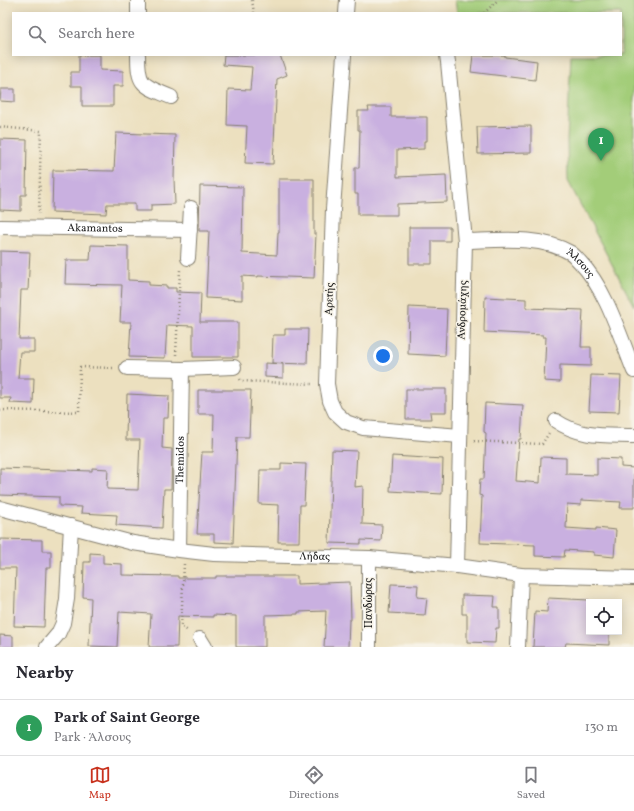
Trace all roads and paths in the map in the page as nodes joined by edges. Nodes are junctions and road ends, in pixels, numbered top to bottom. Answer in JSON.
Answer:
{"nodes":[{"id":1,"x":138,"y":0,"type":"edge"},
{"id":2,"x":252,"y":0,"type":"edge"},
{"id":3,"x":347,"y":0,"type":"edge"},
{"id":4,"x":498,"y":0,"type":"edge"},
{"id":5,"x":138,"y":12,"type":"edge"},
{"id":6,"x":254,"y":12,"type":"edge"},
{"id":7,"x":346,"y":12,"type":"edge"},
{"id":8,"x":485,"y":12,"type":"edge"},
{"id":9,"x":138,"y":56,"type":"edge"},
{"id":10,"x":344,"y":56,"type":"edge"},
{"id":11,"x":447,"y":56,"type":"edge"},
{"id":12,"x":171,"y":97,"type":"dead end"},
{"id":13,"x":0,"y":127,"type":"edge"},
{"id":14,"x":191,"y":208,"type":"dead end"},
{"id":15,"x":0,"y":227,"type":"edge"},
{"id":16,"x":39,"y":228,"type":"junction"},
{"id":17,"x":190,"y":230,"type":"junction"},
{"id":18,"x":466,"y":241,"type":"junction"},
{"id":19,"x":188,"y":258,"type":"joint"},
{"id":20,"x":234,"y":367,"type":"joint"},
{"id":21,"x":127,"y":368,"type":"joint"},
{"id":22,"x":178,"y":369,"type":"junction"},
{"id":23,"x":634,"y":371,"type":"edge"},
{"id":24,"x":327,"y":384,"type":"junction"},
{"id":25,"x":0,"y":410,"type":"edge"},
{"id":26,"x":556,"y":421,"type":"joint"},
{"id":27,"x":634,"y":436,"type":"edge"},
{"id":28,"x":460,"y":439,"type":"junction"},
{"id":29,"x":0,"y":508,"type":"edge"},
{"id":30,"x":71,"y":526,"type":"junction"},
{"id":31,"x":182,"y":551,"type":"junction"},
{"id":32,"x":369,"y":558,"type":"junction"},
{"id":33,"x":457,"y":566,"type":"junction"},
{"id":34,"x":521,"y":575,"type":"junction"},
{"id":35,"x":634,"y":578,"type":"edge"},
{"id":36,"x":202,"y":643,"type":"edge"},
{"id":37,"x":47,"y":647,"type":"edge"},
{"id":38,"x":369,"y":647,"type":"edge"},
{"id":39,"x":518,"y":647,"type":"edge"}],
"edges":[{"from":1,"to":5,"type":"street"},
{"from":2,"to":6,"type":"path"},
{"from":3,"to":7,"type":"street"},
{"from":4,"to":8,"type":"path"},
{"from":9,"to":12,"type":"street"},
{"from":10,"to":24,"type":"street","name":"Αρετής"},
{"from":11,"to":18,"type":"street","name":"Ανδρομάχης"},
{"from":13,"to":16,"type":"path"},
{"from":14,"to":17,"type":"street"},
{"from":15,"to":16,"type":"street","name":"Akamantos"},
{"from":16,"to":17,"type":"street","name":"Akamantos"},
{"from":17,"to":19,"type":"street"},
{"from":18,"to":23,"type":"street","name":"Άλσους"},
{"from":18,"to":28,"type":"street","name":"Ανδρομάχης"},
{"from":19,"to":22,"type":"path"},
{"from":20,"to":22,"type":"street"},
{"from":20,"to":24,"type":"path"},
{"from":21,"to":22,"type":"street"},
{"from":21,"to":25,"type":"path"},
{"from":22,"to":31,"type":"street","name":"Themidos"},
{"from":24,"to":28,"type":"street","name":"Αρετής"},
{"from":26,"to":27,"type":"street"},
{"from":26,"to":28,"type":"path"},
{"from":28,"to":33,"type":"street","name":"Ανδρομάχης"},
{"from":29,"to":30,"type":"street","name":"Λήδας"},
{"from":30,"to":31,"type":"street","name":"Λήδας"},
{"from":30,"to":37,"type":"street"},
{"from":31,"to":32,"type":"street","name":"Λήδας"},
{"from":31,"to":36,"type":"path"},
{"from":32,"to":33,"type":"street","name":"Λήδας"},
{"from":32,"to":38,"type":"street","name":"Πανδώρας"},
{"from":33,"to":34,"type":"street","name":"Λήδας"},
{"from":34,"to":35,"type":"street","name":"Λήδας"},
{"from":34,"to":39,"type":"street"}]}
